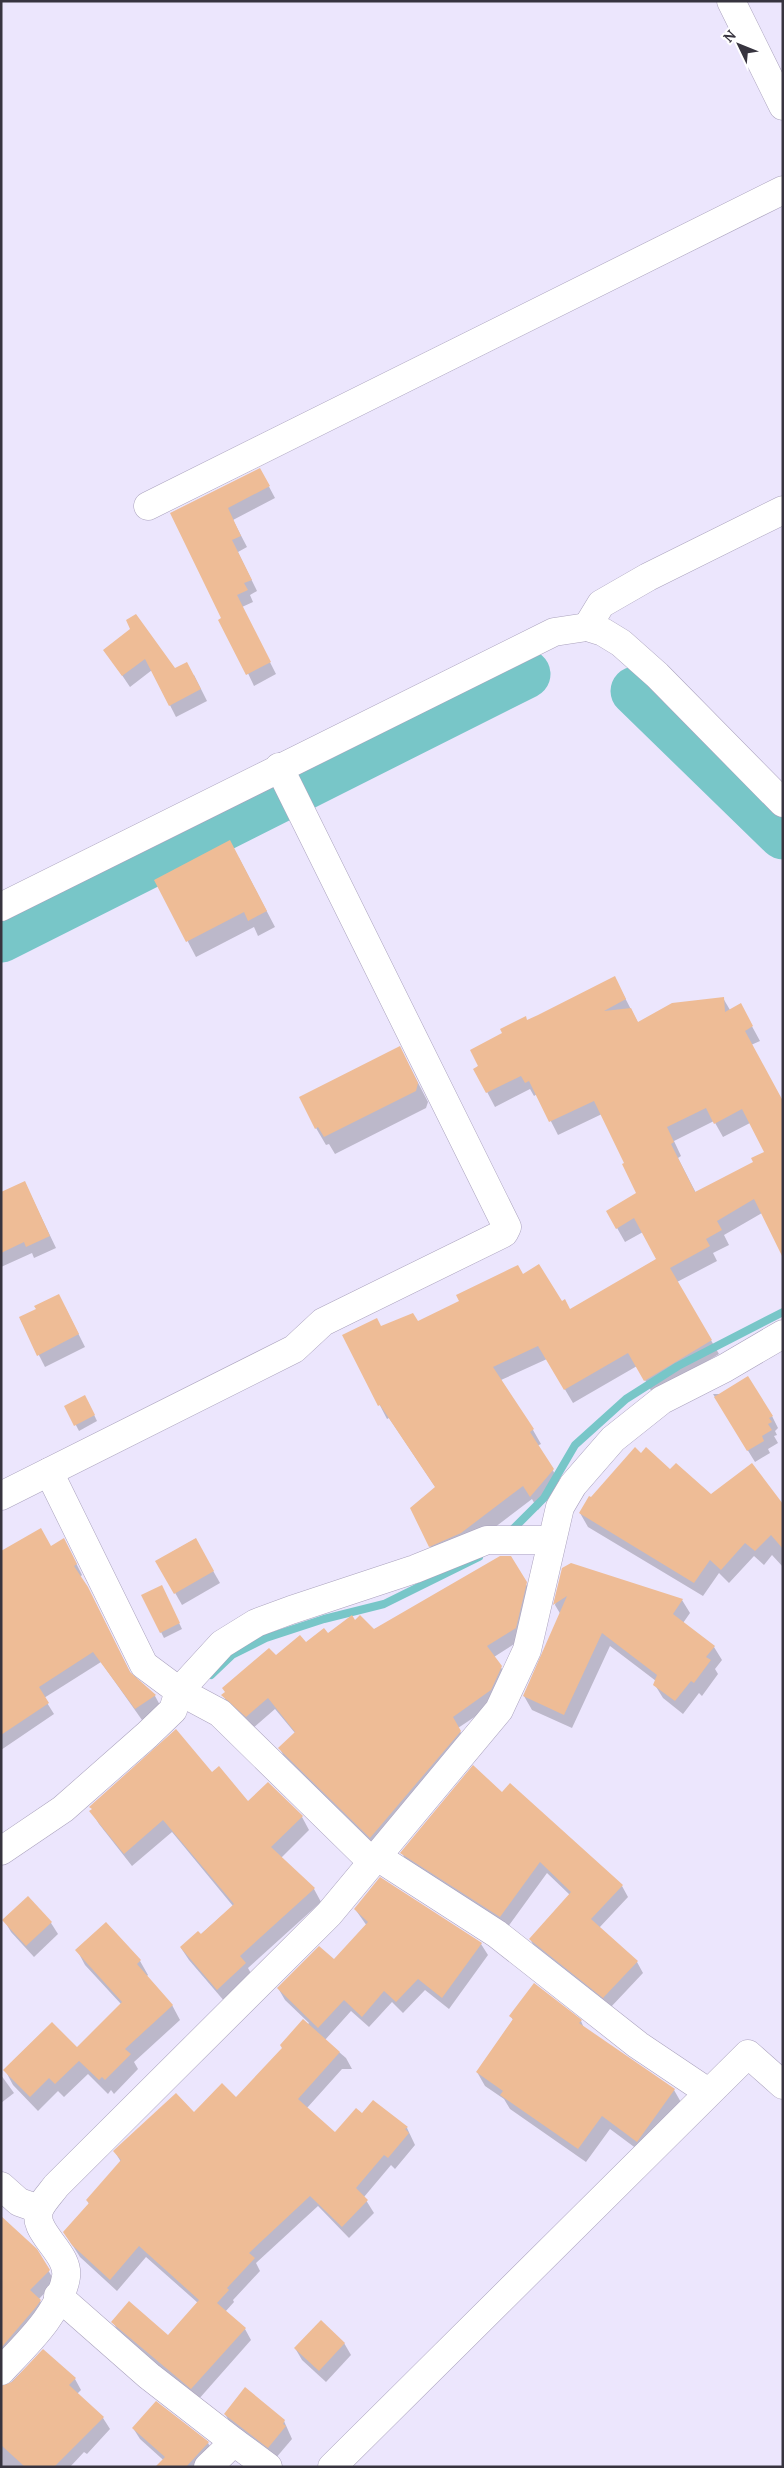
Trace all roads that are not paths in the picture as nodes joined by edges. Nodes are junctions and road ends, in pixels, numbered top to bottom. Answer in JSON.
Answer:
{"nodes":[{"id":1,"x":731,"y":1,"type":"edge"},
{"id":2,"x":783,"y":106,"type":"edge"},
{"id":3,"x":783,"y":190,"type":"edge"},
{"id":4,"x":148,"y":506,"type":"dead end"},
{"id":5,"x":783,"y":510,"type":"edge"},
{"id":6,"x":587,"y":627,"type":"junction"},
{"id":7,"x":279,"y":767,"type":"junction"},
{"id":8,"x":783,"y":803,"type":"edge"},
{"id":9,"x":1,"y":907,"type":"edge"},
{"id":10,"x":783,"y":1334,"type":"edge"},
{"id":11,"x":48,"y":1472,"type":"junction"},
{"id":12,"x":1,"y":1496,"type":"edge"},
{"id":13,"x":552,"y":1540,"type":"junction"},
{"id":14,"x":179,"y":1691,"type":"junction"},
{"id":15,"x":1,"y":1851,"type":"edge"},
{"id":16,"x":374,"y":1859,"type":"junction"},
{"id":17,"x":783,"y":2085,"type":"edge"},
{"id":18,"x":708,"y":2092,"type":"junction"},
{"id":19,"x":15,"y":2204,"type":"edge"},
{"id":20,"x":58,"y":2296,"type":"junction"},
{"id":21,"x":1,"y":2372,"type":"edge"},
{"id":22,"x":234,"y":2442,"type":"junction"},
{"id":23,"x":208,"y":2467,"type":"edge"},
{"id":24,"x":268,"y":2467,"type":"edge"},
{"id":25,"x":332,"y":2467,"type":"edge"}],
"edges":[{"from":1,"to":2,"type":"street"},
{"from":3,"to":4,"type":"street"},
{"from":5,"to":6,"type":"street"},
{"from":6,"to":7,"type":"street"},
{"from":6,"to":8,"type":"street"},
{"from":7,"to":9,"type":"street"},
{"from":7,"to":11,"type":"street"},
{"from":10,"to":13,"type":"street"},
{"from":11,"to":12,"type":"street"},
{"from":11,"to":14,"type":"street"},
{"from":13,"to":14,"type":"street"},
{"from":13,"to":16,"type":"street"},
{"from":14,"to":15,"type":"street"},
{"from":14,"to":16,"type":"street"},
{"from":16,"to":18,"type":"street"},
{"from":16,"to":19,"type":"street"},
{"from":17,"to":18,"type":"street"},
{"from":18,"to":25,"type":"street"},
{"from":19,"to":20,"type":"street"},
{"from":20,"to":21,"type":"street"},
{"from":20,"to":22,"type":"street"},
{"from":22,"to":23,"type":"street"},
{"from":22,"to":24,"type":"street"}]}
